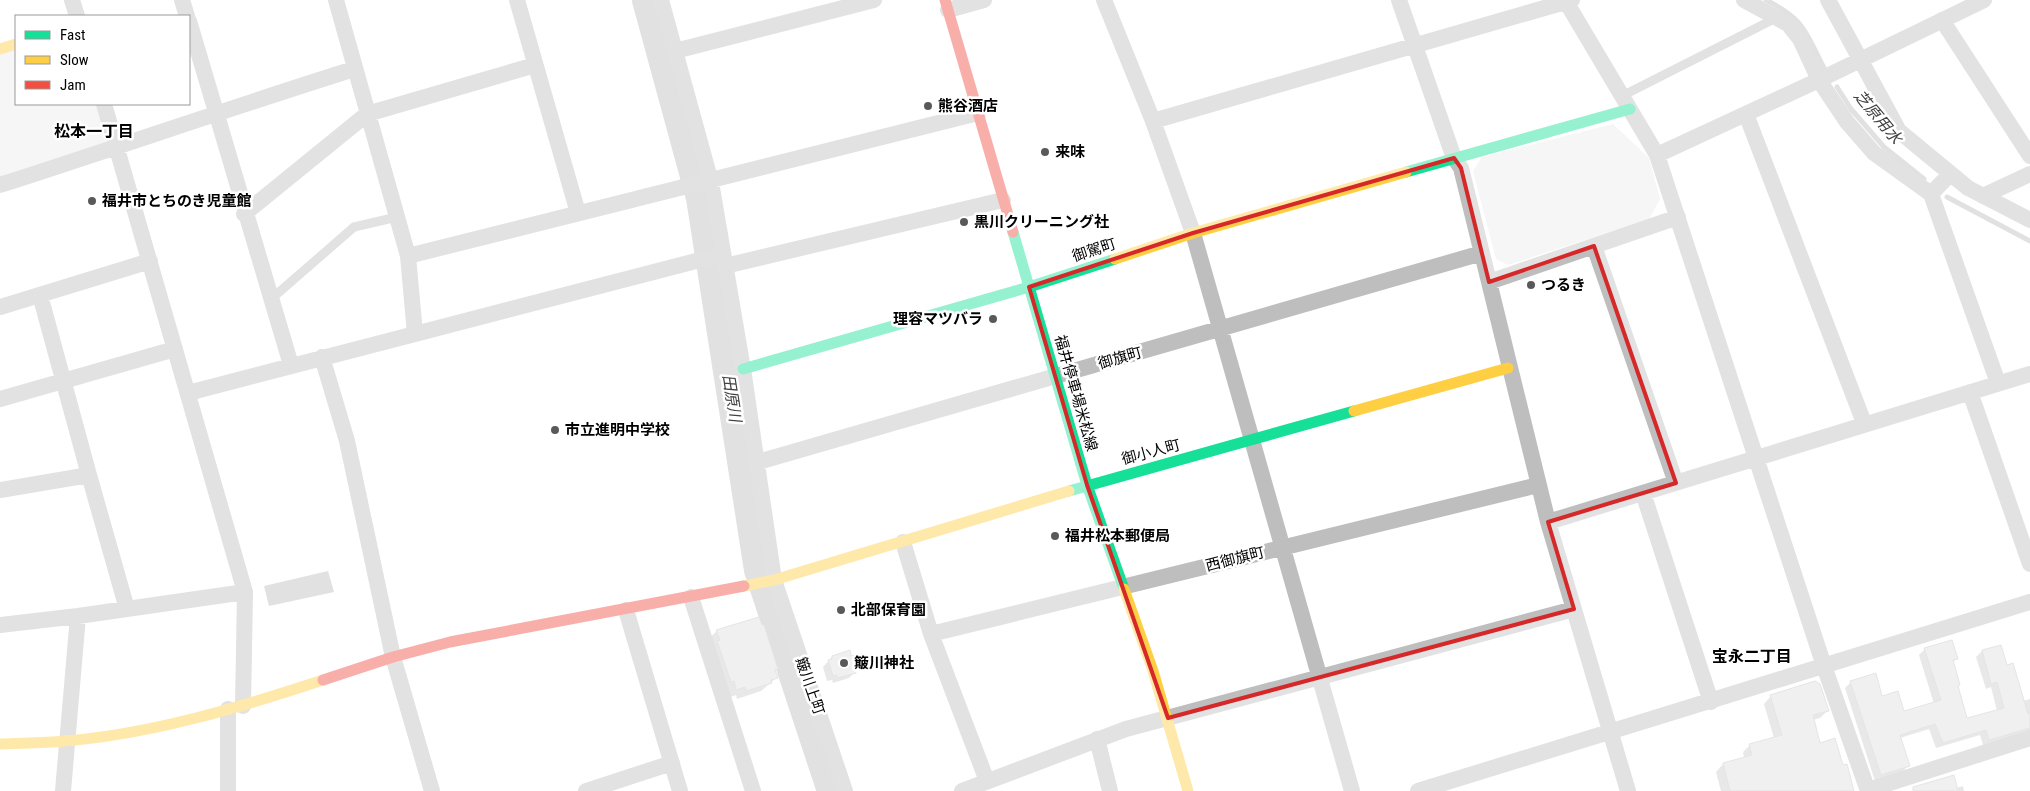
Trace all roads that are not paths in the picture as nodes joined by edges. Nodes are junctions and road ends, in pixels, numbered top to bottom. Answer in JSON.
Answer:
{"nodes":[{"id":1,"x":72,"y":0,"type":"edge"},
{"id":2,"x":182,"y":0,"type":"edge"},
{"id":3,"x":336,"y":0,"type":"edge"},
{"id":4,"x":517,"y":0,"type":"edge"},
{"id":5,"x":661,"y":0,"type":"edge"},
{"id":6,"x":874,"y":0,"type":"edge"},
{"id":7,"x":984,"y":0,"type":"edge"},
{"id":8,"x":1104,"y":0,"type":"edge"},
{"id":9,"x":1398,"y":0,"type":"edge"},
{"id":10,"x":1744,"y":0,"type":"edge"},
{"id":11,"x":1828,"y":0,"type":"edge"},
{"id":12,"x":1984,"y":0,"type":"edge"},
{"id":13,"x":1568,"y":1,"type":"edge"},
{"id":14,"x":947,"y":5,"type":"edge"},
{"id":15,"x":77,"y":15,"type":"edge"},
{"id":16,"x":187,"y":15,"type":"edge"},
{"id":17,"x":1776,"y":18,"type":"junction"},
{"id":18,"x":1942,"y":20,"type":"junction"},
{"id":19,"x":190,"y":24,"type":"edge"},
{"id":20,"x":15,"y":44,"type":"edge"},
{"id":21,"x":1414,"y":46,"type":"junction"},
{"id":22,"x":0,"y":49,"type":"edge"},
{"id":23,"x":675,"y":51,"type":"junction"},
{"id":24,"x":1859,"y":60,"type":"junction"},
{"id":25,"x":535,"y":65,"type":"junction"},
{"id":26,"x":354,"y":69,"type":"junction"},
{"id":27,"x":1819,"y":80,"type":"junction"},
{"id":28,"x":1626,"y":103,"type":"junction"},
{"id":29,"x":104,"y":105,"type":"edge"},
{"id":30,"x":217,"y":112,"type":"junction"},
{"id":31,"x":978,"y":113,"type":"junction"},
{"id":32,"x":367,"y":114,"type":"junction"},
{"id":33,"x":1746,"y":114,"type":"junction"},
{"id":34,"x":1153,"y":121,"type":"junction"},
{"id":35,"x":117,"y":148,"type":"junction"},
{"id":36,"x":1657,"y":155,"type":"junction"},
{"id":37,"x":2030,"y":156,"type":"edge"},
{"id":38,"x":1454,"y":158,"type":"junction"},
{"id":39,"x":1950,"y":174,"type":"junction"},
{"id":40,"x":2030,"y":174,"type":"edge"},
{"id":41,"x":711,"y":182,"type":"junction"},
{"id":42,"x":0,"y":185,"type":"edge"},
{"id":43,"x":1931,"y":194,"type":"junction"},
{"id":44,"x":1983,"y":196,"type":"junction"},
{"id":45,"x":1003,"y":200,"type":"junction"},
{"id":46,"x":578,"y":213,"type":"junction"},
{"id":47,"x":244,"y":214,"type":"junction"},
{"id":48,"x":397,"y":217,"type":"junction"},
{"id":49,"x":1678,"y":217,"type":"junction"},
{"id":50,"x":2030,"y":220,"type":"edge"},
{"id":51,"x":1193,"y":233,"type":"junction"},
{"id":52,"x":1594,"y":246,"type":"junction"},
{"id":53,"x":1482,"y":253,"type":"junction"},
{"id":54,"x":408,"y":256,"type":"junction"},
{"id":55,"x":724,"y":260,"type":"junction"},
{"id":56,"x":150,"y":261,"type":"junction"},
{"id":57,"x":1489,"y":282,"type":"junction"},
{"id":58,"x":1029,"y":287,"type":"junction"},
{"id":59,"x":40,"y":295,"type":"junction"},
{"id":60,"x":270,"y":300,"type":"junction"},
{"id":61,"x":0,"y":307,"type":"edge"},
{"id":62,"x":1220,"y":329,"type":"junction"},
{"id":63,"x":415,"y":334,"type":"junction"},
{"id":64,"x":175,"y":349,"type":"junction"},
{"id":65,"x":322,"y":357,"type":"junction"},
{"id":66,"x":291,"y":365,"type":"junction"},
{"id":67,"x":1508,"y":368,"type":"junction"},
{"id":68,"x":743,"y":369,"type":"junction"},
{"id":69,"x":2030,"y":374,"type":"edge"},
{"id":70,"x":1056,"y":376,"type":"junction"},
{"id":71,"x":64,"y":380,"type":"junction"},
{"id":72,"x":1998,"y":384,"type":"junction"},
{"id":73,"x":1970,"y":392,"type":"junction"},
{"id":74,"x":188,"y":393,"type":"junction"},
{"id":75,"x":0,"y":398,"type":"edge"},
{"id":76,"x":1864,"y":423,"type":"junction"},
{"id":77,"x":1253,"y":439,"type":"junction"},
{"id":78,"x":1756,"y":458,"type":"junction"},
{"id":79,"x":758,"y":462,"type":"junction"},
{"id":80,"x":89,"y":476,"type":"junction"},
{"id":81,"x":1676,"y":483,"type":"junction"},
{"id":82,"x":1087,"y":485,"type":"junction"},
{"id":83,"x":1538,"y":485,"type":"junction"},
{"id":84,"x":0,"y":490,"type":"edge"},
{"id":85,"x":1643,"y":493,"type":"junction"},
{"id":86,"x":1548,"y":522,"type":"junction"},
{"id":87,"x":903,"y":542,"type":"junction"},
{"id":88,"x":1283,"y":547,"type":"junction"},
{"id":89,"x":2030,"y":564,"type":"edge"},
{"id":90,"x":774,"y":580,"type":"junction"},
{"id":91,"x":1122,"y":587,"type":"junction"},
{"id":92,"x":245,"y":592,"type":"junction"},
{"id":93,"x":692,"y":597,"type":"junction"},
{"id":94,"x":2030,"y":602,"type":"edge"},
{"id":95,"x":127,"y":609,"type":"junction"},
{"id":96,"x":1574,"y":609,"type":"junction"},
{"id":97,"x":626,"y":610,"type":"junction"},
{"id":98,"x":78,"y":616,"type":"junction"},
{"id":99,"x":0,"y":625,"type":"edge"},
{"id":100,"x":932,"y":634,"type":"junction"},
{"id":101,"x":393,"y":657,"type":"junction"},
{"id":102,"x":1824,"y":666,"type":"junction"},
{"id":103,"x":1319,"y":677,"type":"junction"},
{"id":104,"x":1711,"y":702,"type":"junction"},
{"id":105,"x":236,"y":708,"type":"junction"},
{"id":106,"x":1168,"y":718,"type":"junction"},
{"id":107,"x":1611,"y":733,"type":"junction"},
{"id":108,"x":2030,"y":738,"type":"edge"},
{"id":109,"x":1097,"y":739,"type":"junction"},
{"id":110,"x":66,"y":741,"type":"junction"},
{"id":111,"x":0,"y":744,"type":"edge"},
{"id":112,"x":672,"y":762,"type":"junction"},
{"id":113,"x":987,"y":781,"type":"junction"},
{"id":114,"x":1868,"y":790,"type":"edge"},
{"id":115,"x":63,"y":791,"type":"edge"},
{"id":116,"x":228,"y":791,"type":"edge"},
{"id":117,"x":432,"y":791,"type":"edge"},
{"id":118,"x":586,"y":791,"type":"edge"},
{"id":119,"x":680,"y":791,"type":"edge"},
{"id":120,"x":753,"y":791,"type":"edge"},
{"id":121,"x":845,"y":791,"type":"edge"},
{"id":122,"x":962,"y":791,"type":"edge"},
{"id":123,"x":1110,"y":791,"type":"edge"},
{"id":124,"x":1188,"y":791,"type":"edge"},
{"id":125,"x":1352,"y":791,"type":"edge"},
{"id":126,"x":1418,"y":791,"type":"edge"},
{"id":127,"x":1628,"y":791,"type":"edge"}],
"edges":[{"from":1,"to":15,"type":"street"},
{"from":2,"to":16,"type":"street"},
{"from":3,"to":26,"type":"street"},
{"from":4,"to":25,"type":"street"},
{"from":5,"to":23,"type":"street","name":"簸川上町"},
{"from":6,"to":23,"type":"street"},
{"from":7,"to":14,"type":"street"},
{"from":8,"to":34,"type":"street"},
{"from":9,"to":21,"type":"street"},
{"from":10,"to":17,"type":"street"},
{"from":11,"to":24,"type":"street"},
{"from":12,"to":18,"type":"street"},
{"from":13,"to":21,"type":"street"},
{"from":13,"to":28,"type":"street"},
{"from":14,"to":31,"type":"street","name":"福井停車場米松線"},
{"from":17,"to":27,"type":"street"},
{"from":17,"to":28,"type":"lane"},
{"from":18,"to":24,"type":"street"},
{"from":18,"to":37,"type":"street"},
{"from":19,"to":30,"type":"street"},
{"from":20,"to":22,"type":"street"},
{"from":21,"to":34,"type":"street"},
{"from":21,"to":38,"type":"street"},
{"from":23,"to":41,"type":"street","name":"簸川上町"},
{"from":24,"to":27,"type":"street"},
{"from":24,"to":39,"type":"street"},
{"from":25,"to":32,"type":"street"},
{"from":25,"to":46,"type":"street"},
{"from":26,"to":30,"type":"street"},
{"from":26,"to":32,"type":"street"},
{"from":27,"to":33,"type":"street"},
{"from":27,"to":43,"type":"street"},
{"from":28,"to":36,"type":"street"},
{"from":28,"to":38,"type":"street","name":"御駕町"},
{"from":29,"to":35,"type":"street"},
{"from":30,"to":35,"type":"street"},
{"from":30,"to":47,"type":"street"},
{"from":31,"to":41,"type":"street"},
{"from":31,"to":45,"type":"street","name":"福井停車場米松線"},
{"from":32,"to":47,"type":"street"},
{"from":32,"to":48,"type":"street"},
{"from":33,"to":36,"type":"street"},
{"from":33,"to":76,"type":"street"},
{"from":34,"to":51,"type":"street"},
{"from":35,"to":42,"type":"street"},
{"from":35,"to":56,"type":"street"},
{"from":36,"to":49,"type":"street"},
{"from":38,"to":51,"type":"street","name":"御駕町"},
{"from":38,"to":53,"type":"street"},
{"from":39,"to":43,"type":"street"},
{"from":39,"to":44,"type":"street"},
{"from":40,"to":44,"type":"street"},
{"from":41,"to":46,"type":"street"},
{"from":41,"to":55,"type":"street","name":"簸川上町"},
{"from":43,"to":72,"type":"street"},
{"from":44,"to":50,"type":"street"},
{"from":45,"to":55,"type":"street"},
{"from":45,"to":58,"type":"street","name":"福井停車場米松線"},
{"from":46,"to":54,"type":"street"},
{"from":47,"to":60,"type":"street"},
{"from":48,"to":54,"type":"street"},
{"from":48,"to":60,"type":"lane"},
{"from":49,"to":52,"type":"street"},
{"from":49,"to":78,"type":"street"},
{"from":51,"to":58,"type":"street","name":"御駕町"},
{"from":51,"to":62,"type":"street"},
{"from":52,"to":57,"type":"street"},
{"from":52,"to":81,"type":"street"},
{"from":53,"to":57,"type":"street"},
{"from":53,"to":62,"type":"street","name":"御旗町"},
{"from":54,"to":63,"type":"street"},
{"from":55,"to":63,"type":"street"},
{"from":55,"to":68,"type":"street","name":"簸川上町"},
{"from":56,"to":59,"type":"street"},
{"from":56,"to":64,"type":"street"},
{"from":57,"to":67,"type":"street"},
{"from":58,"to":68,"type":"street","name":"御駕町"},
{"from":58,"to":70,"type":"street","name":"福井停車場米松線"},
{"from":59,"to":61,"type":"street"},
{"from":59,"to":71,"type":"street"},
{"from":60,"to":66,"type":"street"},
{"from":62,"to":70,"type":"street","name":"御旗町"},
{"from":62,"to":77,"type":"street"},
{"from":63,"to":65,"type":"street"},
{"from":64,"to":71,"type":"street"},
{"from":64,"to":74,"type":"street"},
{"from":65,"to":66,"type":"street"},
{"from":65,"to":101,"type":"street"},
{"from":66,"to":74,"type":"street"},
{"from":67,"to":77,"type":"street","name":"御小人町"},
{"from":67,"to":83,"type":"street"},
{"from":68,"to":79,"type":"street","name":"簸川上町"},
{"from":69,"to":72,"type":"street"},
{"from":70,"to":79,"type":"street","name":"御旗町"},
{"from":70,"to":82,"type":"street","name":"福井停車場米松線"},
{"from":71,"to":75,"type":"street"},
{"from":71,"to":80,"type":"street"},
{"from":72,"to":73,"type":"street"},
{"from":73,"to":76,"type":"street"},
{"from":73,"to":89,"type":"street"},
{"from":74,"to":92,"type":"street"},
{"from":76,"to":78,"type":"street"},
{"from":77,"to":82,"type":"street","name":"御小人町"},
{"from":77,"to":88,"type":"street"},
{"from":78,"to":81,"type":"street"},
{"from":78,"to":102,"type":"street"},
{"from":79,"to":90,"type":"street","name":"簸川上町"},
{"from":80,"to":84,"type":"street"},
{"from":80,"to":95,"type":"street"},
{"from":81,"to":85,"type":"street"},
{"from":82,"to":87,"type":"street","name":"御小人町"},
{"from":82,"to":91,"type":"street","name":"福井停車場米松線"},
{"from":83,"to":86,"type":"street"},
{"from":83,"to":88,"type":"street","name":"西御旗町"},
{"from":85,"to":86,"type":"street"},
{"from":85,"to":104,"type":"street"},
{"from":86,"to":96,"type":"street"},
{"from":87,"to":90,"type":"street","name":"御小人町"},
{"from":87,"to":100,"type":"street"},
{"from":88,"to":91,"type":"street","name":"西御旗町"},
{"from":88,"to":103,"type":"street"},
{"from":90,"to":93,"type":"street","name":"御小人町"},
{"from":90,"to":121,"type":"street","name":"簸川上町"},
{"from":91,"to":100,"type":"street","name":"西御旗町"},
{"from":91,"to":106,"type":"street","name":"福井停車場米松線"},
{"from":92,"to":95,"type":"street"},
{"from":92,"to":105,"type":"street"},
{"from":93,"to":97,"type":"street","name":"御小人町"},
{"from":93,"to":120,"type":"street"},
{"from":94,"to":102,"type":"street"},
{"from":95,"to":98,"type":"street"},
{"from":96,"to":103,"type":"street"},
{"from":96,"to":107,"type":"street"},
{"from":97,"to":101,"type":"street","name":"御小人町"},
{"from":97,"to":112,"type":"street"},
{"from":98,"to":99,"type":"street"},
{"from":98,"to":110,"type":"street"},
{"from":100,"to":113,"type":"street"},
{"from":101,"to":105,"type":"street","name":"御小人町"},
{"from":101,"to":117,"type":"street"},
{"from":102,"to":104,"type":"street"},
{"from":102,"to":114,"type":"street"},
{"from":103,"to":106,"type":"street"},
{"from":103,"to":125,"type":"street"},
{"from":104,"to":107,"type":"street"},
{"from":105,"to":110,"type":"street","name":"御小人町"},
{"from":105,"to":116,"type":"street"},
{"from":106,"to":109,"type":"street"},
{"from":106,"to":124,"type":"street","name":"福井停車場米松線"},
{"from":107,"to":126,"type":"street"},
{"from":107,"to":127,"type":"street"},
{"from":108,"to":114,"type":"street"},
{"from":109,"to":113,"type":"street"},
{"from":109,"to":123,"type":"street"},
{"from":110,"to":111,"type":"street","name":"御小人町"},
{"from":110,"to":115,"type":"street"},
{"from":112,"to":118,"type":"street"},
{"from":112,"to":119,"type":"street"},
{"from":113,"to":122,"type":"street"}]}
